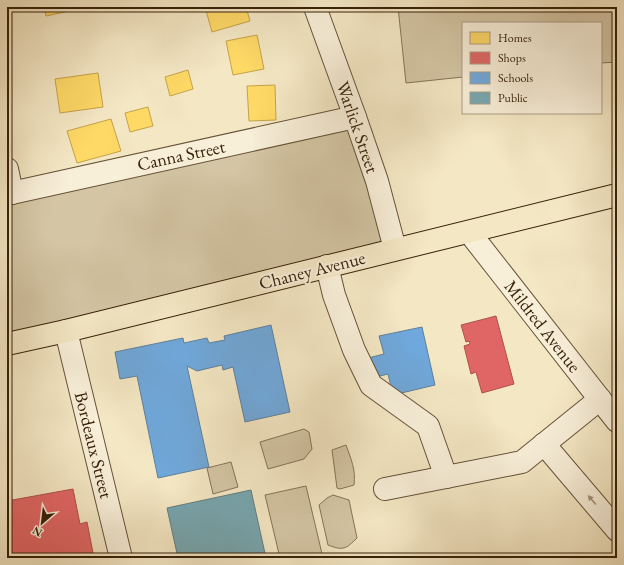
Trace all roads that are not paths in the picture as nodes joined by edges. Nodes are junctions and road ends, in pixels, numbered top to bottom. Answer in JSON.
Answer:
{"nodes":[{"id":1,"x":315,"y":7,"type":"edge"},
{"id":2,"x":356,"y":117,"type":"junction"},
{"id":3,"x":7,"y":170,"type":"edge"},
{"id":4,"x":9,"y":193,"type":"edge"},
{"id":5,"x":617,"y":195,"type":"edge"},
{"id":6,"x":468,"y":232,"type":"junction"},
{"id":7,"x":395,"y":250,"type":"junction"},
{"id":8,"x":327,"y":266,"type":"junction"},
{"id":9,"x":66,"y":331,"type":"junction"},
{"id":10,"x":7,"y":344,"type":"edge"},
{"id":11,"x":600,"y":399,"type":"junction"},
{"id":12,"x":617,"y":421,"type":"edge"},
{"id":13,"x":544,"y":444,"type":"junction"},
{"id":14,"x":446,"y":477,"type":"junction"},
{"id":15,"x":386,"y":489,"type":"dead end"},
{"id":16,"x":617,"y":530,"type":"edge"},
{"id":17,"x":121,"y":558,"type":"edge"}],
"edges":[{"from":1,"to":2,"type":"street","name":"Warlick Street"},
{"from":2,"to":4,"type":"street","name":"Canna Street"},
{"from":2,"to":7,"type":"street","name":"Warlick Street"},
{"from":3,"to":4,"type":"street"},
{"from":5,"to":6,"type":"main road","name":"Chaney Avenue"},
{"from":6,"to":7,"type":"main road","name":"Chaney Avenue"},
{"from":6,"to":11,"type":"street","name":"Mildred Avenue"},
{"from":7,"to":8,"type":"main road","name":"Chaney Avenue"},
{"from":8,"to":9,"type":"main road","name":"Chaney Avenue"},
{"from":8,"to":14,"type":"street"},
{"from":9,"to":10,"type":"main road","name":"Chaney Avenue"},
{"from":9,"to":17,"type":"street","name":"Bordeaux Street"},
{"from":11,"to":12,"type":"street","name":"Mildred Avenue"},
{"from":11,"to":13,"type":"street"},
{"from":13,"to":14,"type":"street"},
{"from":16,"to":13,"type":"street","one_way":true},
{"from":14,"to":15,"type":"street"}]}
